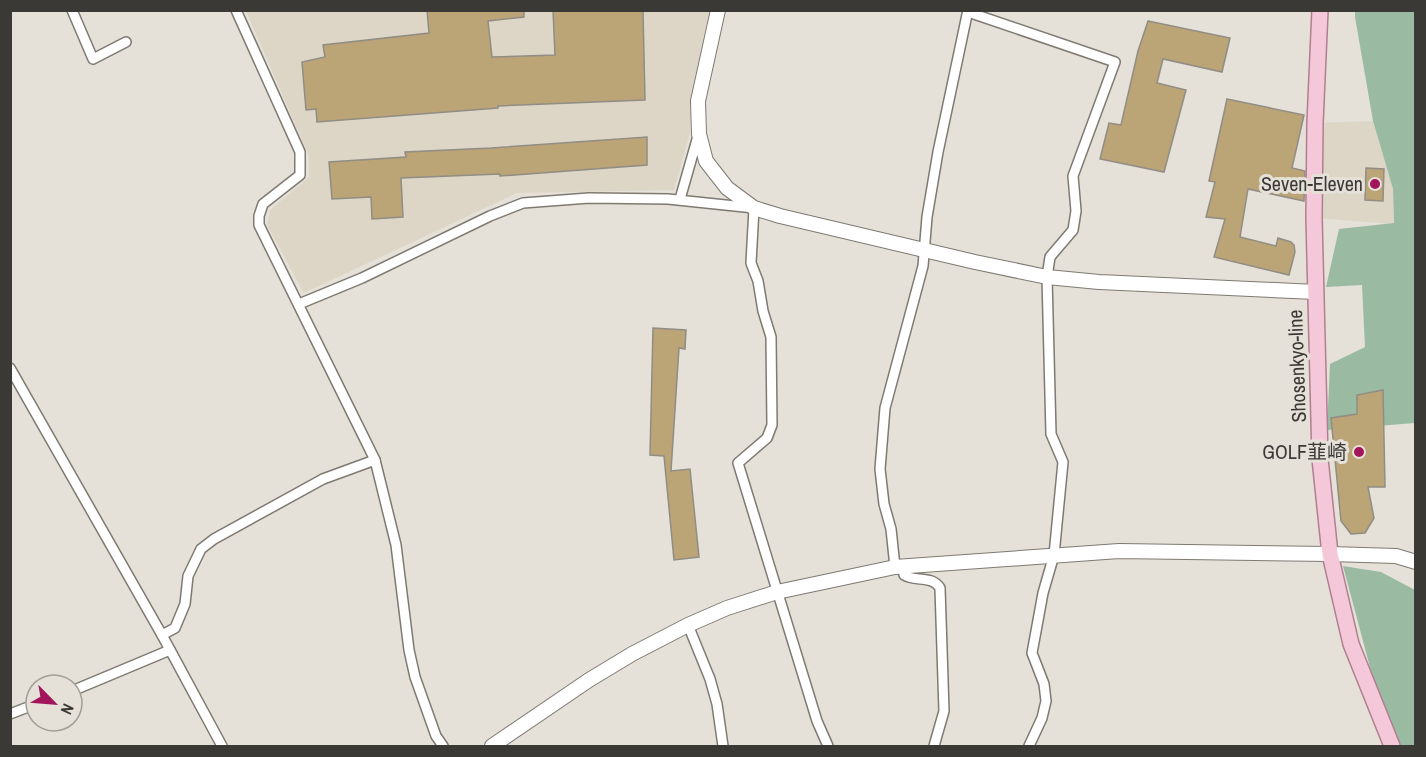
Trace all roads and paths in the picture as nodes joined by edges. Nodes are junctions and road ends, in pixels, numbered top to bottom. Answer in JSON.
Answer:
{"nodes":[{"id":1,"x":72,"y":10,"type":"edge"},
{"id":2,"x":236,"y":10,"type":"edge"},
{"id":3,"x":718,"y":10,"type":"edge"},
{"id":4,"x":1320,"y":10,"type":"edge"},
{"id":5,"x":968,"y":11,"type":"edge"},
{"id":6,"x":126,"y":42,"type":"dead end"},
{"id":7,"x":699,"y":134,"type":"junction"},
{"id":8,"x":680,"y":199,"type":"junction"},
{"id":9,"x":754,"y":208,"type":"junction"},
{"id":10,"x":924,"y":250,"type":"junction"},
{"id":11,"x":1047,"y":277,"type":"junction"},
{"id":12,"x":1316,"y":292,"type":"junction"},
{"id":13,"x":299,"y":304,"type":"junction"},
{"id":14,"x":10,"y":368,"type":"edge"},
{"id":15,"x":375,"y":460,"type":"junction"},
{"id":16,"x":1330,"y":554,"type":"junction"},
{"id":17,"x":1054,"y":555,"type":"junction"},
{"id":18,"x":1416,"y":562,"type":"edge"},
{"id":19,"x":899,"y":567,"type":"junction"},
{"id":20,"x":777,"y":592,"type":"junction"},
{"id":21,"x":688,"y":625,"type":"junction"},
{"id":22,"x":162,"y":635,"type":"junction"},
{"id":23,"x":170,"y":650,"type":"junction"},
{"id":24,"x":84,"y":686,"type":"edge"},
{"id":25,"x":222,"y":747,"type":"edge"},
{"id":26,"x":442,"y":747,"type":"edge"},
{"id":27,"x":492,"y":747,"type":"edge"},
{"id":28,"x":723,"y":747,"type":"edge"},
{"id":29,"x":828,"y":747,"type":"edge"},
{"id":30,"x":934,"y":747,"type":"edge"},
{"id":31,"x":1029,"y":747,"type":"edge"},
{"id":32,"x":1392,"y":747,"type":"edge"}],
"edges":[{"from":1,"to":6,"type":"street"},
{"from":2,"to":13,"type":"street"},
{"from":3,"to":7,"type":"street"},
{"from":4,"to":12,"type":"main road","name":"Shosenkyo-line"},
{"from":5,"to":10,"type":"street"},
{"from":5,"to":11,"type":"street"},
{"from":7,"to":8,"type":"street"},
{"from":7,"to":9,"type":"street"},
{"from":8,"to":9,"type":"street"},
{"from":8,"to":13,"type":"street"},
{"from":9,"to":10,"type":"street"},
{"from":9,"to":20,"type":"street"},
{"from":10,"to":11,"type":"street"},
{"from":10,"to":19,"type":"street"},
{"from":11,"to":12,"type":"street"},
{"from":11,"to":17,"type":"street"},
{"from":12,"to":16,"type":"main road","name":"Shosenkyo-line"},
{"from":13,"to":15,"type":"street"},
{"from":14,"to":22,"type":"street"},
{"from":15,"to":22,"type":"street"},
{"from":15,"to":26,"type":"street"},
{"from":16,"to":17,"type":"street"},
{"from":16,"to":18,"type":"street"},
{"from":16,"to":32,"type":"main road","name":"Shosenkyo-line"},
{"from":17,"to":19,"type":"street"},
{"from":17,"to":31,"type":"street"},
{"from":19,"to":20,"type":"street"},
{"from":19,"to":30,"type":"street"},
{"from":20,"to":21,"type":"street"},
{"from":20,"to":29,"type":"street"},
{"from":21,"to":27,"type":"street"},
{"from":21,"to":28,"type":"street"},
{"from":22,"to":23,"type":"street"},
{"from":23,"to":24,"type":"street"},
{"from":23,"to":25,"type":"street"}]}
